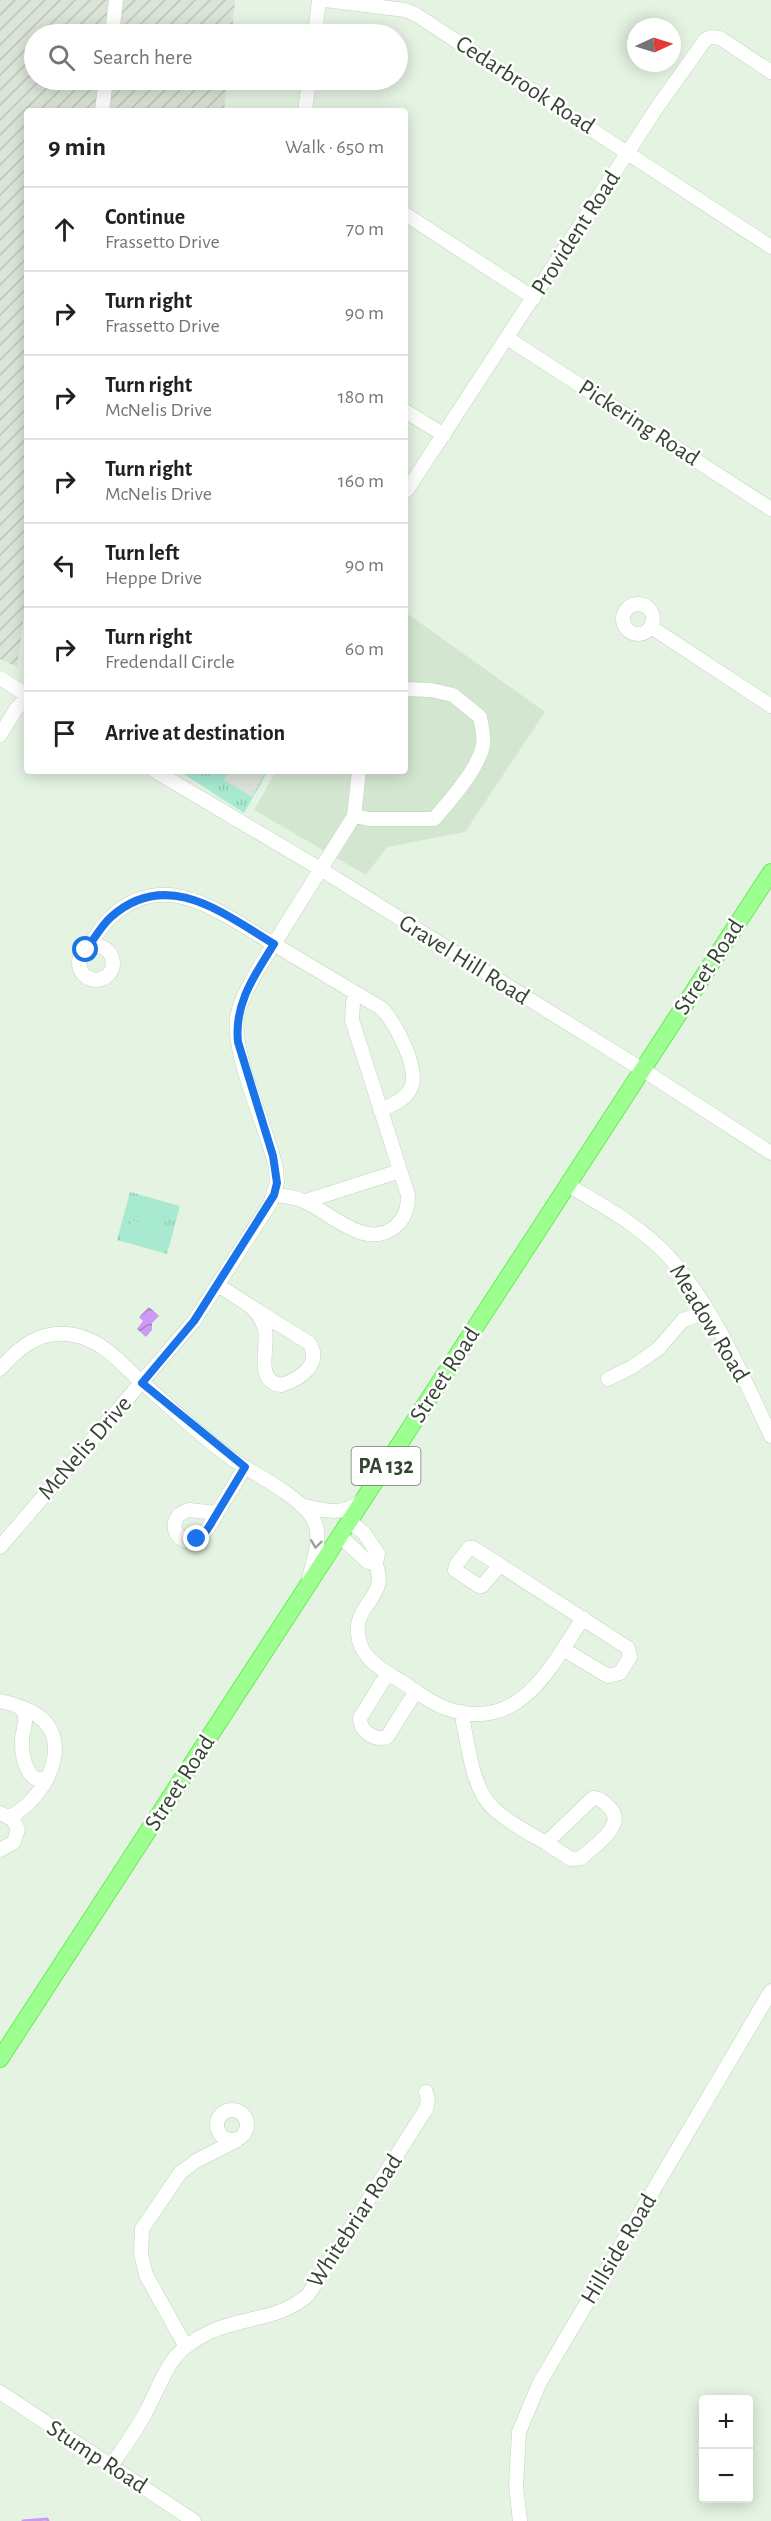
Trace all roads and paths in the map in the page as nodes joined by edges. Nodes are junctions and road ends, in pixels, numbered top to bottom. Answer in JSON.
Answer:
{"nodes":[{"id":1,"x":116,"y":0,"type":"edge"},
{"id":2,"x":319,"y":0,"type":"edge"},
{"id":3,"x":325,"y":0,"type":"edge"},
{"id":4,"x":113,"y":24,"type":"edge"},
{"id":5,"x":316,"y":24,"type":"edge"},
{"id":6,"x":771,"y":72,"type":"edge"},
{"id":7,"x":105,"y":90,"type":"edge"},
{"id":8,"x":308,"y":90,"type":"edge"},
{"id":9,"x":102,"y":108,"type":"edge"},
{"id":10,"x":305,"y":108,"type":"edge"},
{"id":11,"x":628,"y":154,"type":"junction"},
{"id":12,"x":408,"y":216,"type":"edge"},
{"id":13,"x":771,"y":248,"type":"edge"},
{"id":14,"x":534,"y":297,"type":"junction"},
{"id":15,"x":507,"y":338,"type":"junction"},
{"id":16,"x":408,"y":413,"type":"edge"},
{"id":17,"x":444,"y":435,"type":"junction"},
{"id":18,"x":408,"y":489,"type":"edge"},
{"id":19,"x":771,"y":509,"type":"edge"},
{"id":20,"x":651,"y":627,"type":"dead end"},
{"id":21,"x":0,"y":678,"type":"edge"},
{"id":22,"x":408,"y":689,"type":"edge"},
{"id":23,"x":24,"y":694,"type":"edge"},
{"id":24,"x":24,"y":700,"type":"edge"},
{"id":25,"x":771,"y":706,"type":"edge"},
{"id":26,"x":0,"y":735,"type":"edge"},
{"id":27,"x":160,"y":774,"type":"edge"},
{"id":28,"x":358,"y":774,"type":"edge"},
{"id":29,"x":354,"y":816,"type":"junction"},
{"id":30,"x":322,"y":870,"type":"junction"},
{"id":31,"x":771,"y":872,"type":"edge"},
{"id":32,"x":274,"y":944,"type":"junction"},
{"id":33,"x":86,"y":950,"type":"dead end"},
{"id":34,"x":356,"y":993,"type":"junction"},
{"id":35,"x":643,"y":1070,"type":"junction"},
{"id":36,"x":381,"y":1110,"type":"junction"},
{"id":37,"x":771,"y":1153,"type":"edge"},
{"id":38,"x":400,"y":1170,"type":"junction"},
{"id":39,"x":568,"y":1185,"type":"junction"},
{"id":40,"x":274,"y":1195,"type":"junction"},
{"id":41,"x":306,"y":1201,"type":"junction"},
{"id":42,"x":218,"y":1285,"type":"junction"},
{"id":43,"x":250,"y":1306,"type":"junction"},
{"id":44,"x":707,"y":1312,"type":"junction"},
{"id":45,"x":0,"y":1369,"type":"edge"},
{"id":46,"x":608,"y":1379,"type":"dead end"},
{"id":47,"x":142,"y":1383,"type":"junction"},
{"id":48,"x":771,"y":1436,"type":"edge"},
{"id":49,"x":245,"y":1467,"type":"junction"},
{"id":50,"x":366,"y":1497,"type":"junction"},
{"id":51,"x":301,"y":1505,"type":"junction"},
{"id":52,"x":217,"y":1513,"type":"dead end"},
{"id":53,"x":349,"y":1521,"type":"junction"},
{"id":54,"x":340,"y":1536,"type":"junction"},
{"id":55,"x":0,"y":1547,"type":"edge"},
{"id":56,"x":376,"y":1562,"type":"junction"},
{"id":57,"x":500,"y":1564,"type":"dead end"},
{"id":58,"x":307,"y":1587,"type":"junction"},
{"id":59,"x":583,"y":1618,"type":"junction"},
{"id":60,"x":563,"y":1649,"type":"junction"},
{"id":61,"x":388,"y":1673,"type":"junction"},
{"id":62,"x":416,"y":1691,"type":"junction"},
{"id":63,"x":0,"y":1701,"type":"edge"},
{"id":64,"x":20,"y":1707,"type":"junction"},
{"id":65,"x":461,"y":1712,"type":"junction"},
{"id":66,"x":43,"y":1778,"type":"junction"},
{"id":67,"x":5,"y":1815,"type":"edge"},
{"id":68,"x":546,"y":1844,"type":"junction"},
{"id":69,"x":0,"y":1850,"type":"edge"},
{"id":70,"x":771,"y":1991,"type":"edge"},
{"id":71,"x":0,"y":2059,"type":"edge"},
{"id":72,"x":426,"y":2092,"type":"dead end"},
{"id":73,"x":237,"y":2140,"type":"dead end"},
{"id":74,"x":186,"y":2347,"type":"junction"},
{"id":75,"x":0,"y":2392,"type":"edge"},
{"id":76,"x":111,"y":2466,"type":"junction"},
{"id":77,"x":194,"y":2521,"type":"edge"},
{"id":78,"x":520,"y":2521,"type":"edge"}],
"edges":[{"from":1,"to":4,"type":"street"},
{"from":2,"to":5,"type":"street"},
{"from":3,"to":11,"type":"street","name":"Cedarbrook Road"},
{"from":6,"to":11,"type":"street","name":"Provident Road"},
{"from":7,"to":9,"type":"street"},
{"from":8,"to":10,"type":"street"},
{"from":11,"to":13,"type":"street","name":"Cedarbrook Road"},
{"from":11,"to":14,"type":"street","name":"Provident Road"},
{"from":12,"to":14,"type":"street"},
{"from":14,"to":15,"type":"street","name":"Provident Road"},
{"from":15,"to":17,"type":"street","name":"Provident Road"},
{"from":15,"to":19,"type":"street","name":"Pickering Road"},
{"from":16,"to":17,"type":"street"},
{"from":17,"to":18,"type":"street","name":"Provident Road"},
{"from":20,"to":25,"type":"street"},
{"from":21,"to":23,"type":"street"},
{"from":22,"to":29,"type":"street"},
{"from":24,"to":26,"type":"street"},
{"from":27,"to":30,"type":"street","name":"Gravel Hill Road"},
{"from":28,"to":29,"type":"street"},
{"from":29,"to":30,"type":"street"},
{"from":30,"to":32,"type":"street"},
{"from":30,"to":35,"type":"street","name":"Gravel Hill Road"},
{"from":31,"to":35,"type":"main road","name":"Street Road","number":"PA 132"},
{"from":32,"to":33,"type":"street"},
{"from":32,"to":34,"type":"street"},
{"from":32,"to":40,"type":"street"},
{"from":34,"to":36,"type":"street"},
{"from":34,"to":36,"type":"street"},
{"from":35,"to":37,"type":"street","name":"Gravel Hill Road"},
{"from":35,"to":39,"type":"main road","name":"Street Road","number":"PA 132"},
{"from":36,"to":38,"type":"street"},
{"from":38,"to":41,"type":"street"},
{"from":38,"to":41,"type":"street"},
{"from":39,"to":44,"type":"street","name":"Meadow Road"},
{"from":39,"to":50,"type":"main road","name":"Street Road","number":"PA 132"},
{"from":40,"to":41,"type":"street"},
{"from":40,"to":42,"type":"street","name":"McNelis Drive"},
{"from":42,"to":43,"type":"street"},
{"from":42,"to":47,"type":"street","name":"McNelis Drive"},
{"from":43,"to":43,"type":"street"},
{"from":44,"to":46,"type":"street"},
{"from":44,"to":48,"type":"street","name":"Meadow Road"},
{"from":45,"to":47,"type":"street"},
{"from":47,"to":49,"type":"street"},
{"from":47,"to":55,"type":"street","name":"McNelis Drive"},
{"from":49,"to":51,"type":"street"},
{"from":49,"to":52,"type":"street"},
{"from":50,"to":51,"type":"street"},
{"from":50,"to":53,"type":"main road","name":"Street Road","number":"PA 132"},
{"from":51,"to":58,"type":"street","one_way":true},
{"from":53,"to":54,"type":"main road","name":"Street Road","number":"PA 132"},
{"from":53,"to":56,"type":"street"},
{"from":54,"to":56,"type":"street"},
{"from":54,"to":58,"type":"main road","name":"Street Road","number":"PA 132"},
{"from":56,"to":61,"type":"street"},
{"from":57,"to":59,"type":"street"},
{"from":58,"to":71,"type":"main road","name":"Street Road","number":"PA 132"},
{"from":59,"to":60,"type":"street"},
{"from":59,"to":60,"type":"street"},
{"from":60,"to":65,"type":"street"},
{"from":61,"to":62,"type":"street"},
{"from":61,"to":62,"type":"street"},
{"from":62,"to":65,"type":"street"},
{"from":63,"to":64,"type":"street"},
{"from":64,"to":66,"type":"street"},
{"from":64,"to":66,"type":"street"},
{"from":65,"to":68,"type":"street"},
{"from":66,"to":67,"type":"street"},
{"from":67,"to":69,"type":"street"},
{"from":68,"to":68,"type":"street"},
{"from":70,"to":78,"type":"street","name":"Hillside Road"},
{"from":72,"to":74,"type":"street","name":"Whitebriar Road"},
{"from":73,"to":74,"type":"street"},
{"from":74,"to":76,"type":"street","name":"Whitebriar Road"},
{"from":75,"to":76,"type":"street","name":"Stump Road"},
{"from":76,"to":77,"type":"street","name":"Stump Road"}]}
